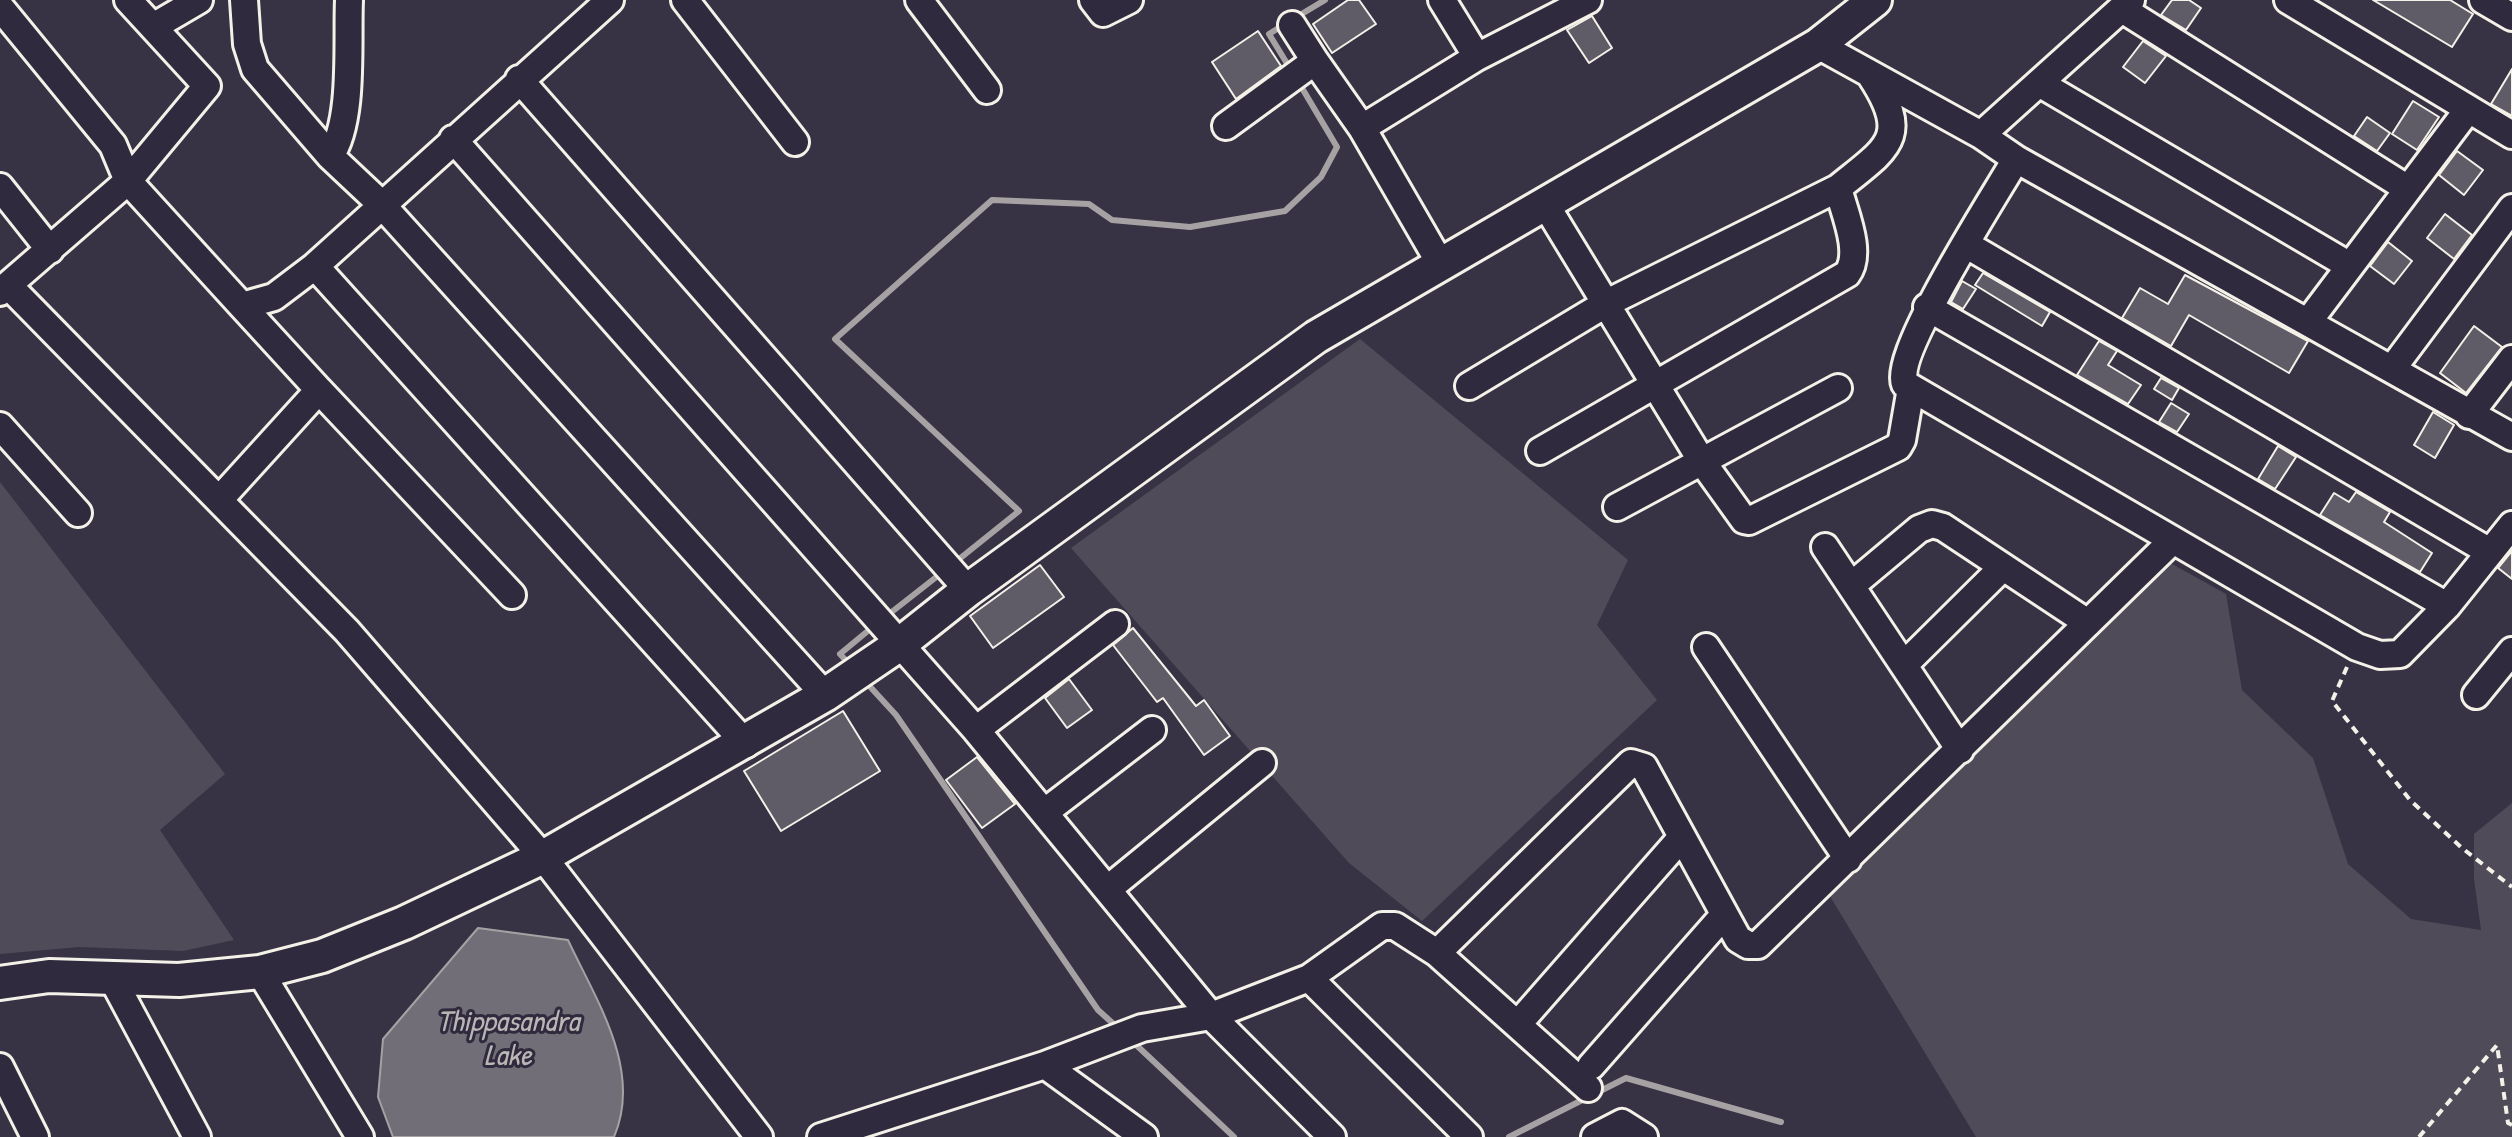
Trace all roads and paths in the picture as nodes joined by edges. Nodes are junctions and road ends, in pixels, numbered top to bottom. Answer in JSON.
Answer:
{"nodes":[{"id":1,"x":128,"y":0,"type":"edge"},
{"id":2,"x":199,"y":0,"type":"edge"},
{"id":3,"x":244,"y":0,"type":"edge"},
{"id":4,"x":349,"y":0,"type":"edge"},
{"id":5,"x":610,"y":0,"type":"edge"},
{"id":6,"x":685,"y":0,"type":"edge"},
{"id":7,"x":919,"y":0,"type":"edge"},
{"id":8,"x":1093,"y":0,"type":"edge"},
{"id":9,"x":1129,"y":0,"type":"edge"},
{"id":10,"x":1442,"y":0,"type":"edge"},
{"id":11,"x":1588,"y":0,"type":"edge"},
{"id":12,"x":1875,"y":0,"type":"edge"},
{"id":13,"x":2288,"y":0,"type":"edge"},
{"id":14,"x":2483,"y":0,"type":"edge"},
{"id":15,"x":2126,"y":4,"type":"edge"},
{"id":16,"x":0,"y":7,"type":"edge"},
{"id":17,"x":2512,"y":17,"type":"edge"},
{"id":18,"x":1292,"y":25,"type":"dead end"},
{"id":19,"x":153,"y":27,"type":"junction"},
{"id":20,"x":1818,"y":45,"type":"junction"},
{"id":21,"x":1477,"y":57,"type":"junction"},
{"id":22,"x":1310,"y":63,"type":"junction"},
{"id":23,"x":1871,"y":76,"type":"junction"},
{"id":24,"x":519,"y":79,"type":"junction"},
{"id":25,"x":2039,"y":83,"type":"junction"},
{"id":26,"x":987,"y":90,"type":"dead end"},
{"id":27,"x":2467,"y":111,"type":"junction"},
{"id":28,"x":1226,"y":126,"type":"dead end"},
{"id":29,"x":1362,"y":128,"type":"junction"},
{"id":30,"x":1981,"y":135,"type":"junction"},
{"id":31,"x":2512,"y":135,"type":"edge"},
{"id":32,"x":453,"y":139,"type":"junction"},
{"id":33,"x":795,"y":142,"type":"dead end"},
{"id":34,"x":330,"y":156,"type":"junction"},
{"id":35,"x":2016,"y":159,"type":"junction"},
{"id":36,"x":128,"y":181,"type":"junction"},
{"id":37,"x":0,"y":187,"type":"edge"},
{"id":38,"x":1838,"y":188,"type":"junction"},
{"id":39,"x":2408,"y":189,"type":"junction"},
{"id":40,"x":1544,"y":202,"type":"junction"},
{"id":41,"x":381,"y":204,"type":"junction"},
{"id":42,"x":2512,"y":208,"type":"edge"},
{"id":43,"x":1967,"y":245,"type":"junction"},
{"id":44,"x":50,"y":250,"type":"junction"},
{"id":45,"x":1440,"y":263,"type":"junction"},
{"id":46,"x":315,"y":266,"type":"junction"},
{"id":47,"x":2350,"y":266,"type":"junction"},
{"id":48,"x":4,"y":289,"type":"edge"},
{"id":49,"x":1607,"y":303,"type":"junction"},
{"id":50,"x":242,"y":306,"type":"junction"},
{"id":51,"x":1927,"y":307,"type":"junction"},
{"id":52,"x":2308,"y":322,"type":"junction"},
{"id":53,"x":2512,"y":359,"type":"edge"},
{"id":54,"x":2392,"y":369,"type":"junction"},
{"id":55,"x":1656,"y":382,"type":"junction"},
{"id":56,"x":1469,"y":386,"type":"dead end"},
{"id":57,"x":1838,"y":388,"type":"dead end"},
{"id":58,"x":1911,"y":388,"type":"junction"},
{"id":59,"x":319,"y":390,"type":"junction"},
{"id":60,"x":2469,"y":415,"type":"junction"},
{"id":61,"x":0,"y":426,"type":"edge"},
{"id":62,"x":2512,"y":437,"type":"edge"},
{"id":63,"x":1540,"y":451,"type":"dead end"},
{"id":64,"x":1701,"y":460,"type":"junction"},
{"id":65,"x":219,"y":500,"type":"junction"},
{"id":66,"x":1617,"y":507,"type":"dead end"},
{"id":67,"x":78,"y":513,"type":"dead end"},
{"id":68,"x":2512,"y":525,"type":"edge"},
{"id":69,"x":2173,"y":540,"type":"junction"},
{"id":70,"x":1825,"y":547,"type":"dead end"},
{"id":71,"x":2490,"y":552,"type":"junction"},
{"id":72,"x":2003,"y":567,"type":"junction"},
{"id":73,"x":1851,"y":586,"type":"junction"},
{"id":74,"x":968,"y":590,"type":"junction"},
{"id":75,"x":512,"y":595,"type":"dead end"},
{"id":76,"x":2447,"y":606,"type":"junction"},
{"id":77,"x":2088,"y":623,"type":"junction"},
{"id":78,"x":1115,"y":624,"type":"dead end"},
{"id":79,"x":900,"y":644,"type":"junction"},
{"id":80,"x":1706,"y":647,"type":"dead end"},
{"id":81,"x":2357,"y":647,"type":"junction"},
{"id":82,"x":2512,"y":651,"type":"edge"},
{"id":83,"x":1904,"y":665,"type":"junction"},
{"id":84,"x":843,"y":683,"type":"junction"},
{"id":85,"x":2476,"y":695,"type":"dead end"},
{"id":86,"x":976,"y":730,"type":"junction"},
{"id":87,"x":1152,"y":730,"type":"dead end"},
{"id":88,"x":746,"y":744,"type":"junction"},
{"id":89,"x":1960,"y":750,"type":"junction"},
{"id":90,"x":1262,"y":763,"type":"dead end"},
{"id":91,"x":1045,"y":812,"type":"junction"},
{"id":92,"x":1682,"y":837,"type":"junction"},
{"id":93,"x":543,"y":857,"type":"junction"},
{"id":94,"x":1848,"y":859,"type":"junction"},
{"id":95,"x":2512,"y":887,"type":"edge"},
{"id":96,"x":1108,"y":889,"type":"junction"},
{"id":97,"x":1724,"y":915,"type":"junction"},
{"id":98,"x":1437,"y":953,"type":"junction"},
{"id":99,"x":260,"y":972,"type":"junction"},
{"id":100,"x":112,"y":978,"type":"junction"},
{"id":101,"x":1309,"y":978,"type":"junction"},
{"id":102,"x":0,"y":983,"type":"edge"},
{"id":103,"x":1211,"y":1016,"type":"junction"},
{"id":104,"x":1518,"y":1024,"type":"junction"},
{"id":105,"x":1055,"y":1060,"type":"junction"},
{"id":106,"x":0,"y":1067,"type":"edge"},
{"id":107,"x":2512,"y":1125,"type":"edge"},
{"id":108,"x":859,"y":1132,"type":"edge"},
{"id":109,"x":1132,"y":1135,"type":"edge"},
{"id":110,"x":35,"y":1137,"type":"edge"},
{"id":111,"x":197,"y":1137,"type":"edge"},
{"id":112,"x":360,"y":1137,"type":"edge"},
{"id":113,"x":759,"y":1137,"type":"edge"},
{"id":114,"x":821,"y":1137,"type":"edge"},
{"id":115,"x":1332,"y":1137,"type":"edge"},
{"id":116,"x":1469,"y":1137,"type":"edge"},
{"id":117,"x":1595,"y":1137,"type":"edge"},
{"id":118,"x":1644,"y":1137,"type":"edge"},
{"id":119,"x":2419,"y":1137,"type":"edge"}],
"edges":[{"from":1,"to":19,"type":"street"},
{"from":2,"to":19,"type":"street"},
{"from":3,"to":34,"type":"street"},
{"from":4,"to":34,"type":"street"},
{"from":5,"to":24,"type":"street"},
{"from":6,"to":33,"type":"street"},
{"from":7,"to":26,"type":"street"},
{"from":8,"to":9,"type":"street"},
{"from":10,"to":21,"type":"street"},
{"from":11,"to":21,"type":"street"},
{"from":12,"to":20,"type":"main road"},
{"from":13,"to":27,"type":"street"},
{"from":14,"to":17,"type":"street"},
{"from":15,"to":25,"type":"street"},
{"from":15,"to":39,"type":"street"},
{"from":16,"to":36,"type":"street"},
{"from":18,"to":22,"type":"street"},
{"from":19,"to":36,"type":"street"},
{"from":20,"to":23,"type":"street"},
{"from":20,"to":40,"type":"main road"},
{"from":21,"to":29,"type":"street"},
{"from":22,"to":28,"type":"street"},
{"from":22,"to":29,"type":"street"},
{"from":23,"to":30,"type":"street"},
{"from":23,"to":38,"type":"street"},
{"from":24,"to":32,"type":"street"},
{"from":24,"to":74,"type":"street"},
{"from":25,"to":30,"type":"street"},
{"from":25,"to":47,"type":"street"},
{"from":27,"to":31,"type":"street"},
{"from":27,"to":39,"type":"street"},
{"from":29,"to":45,"type":"street"},
{"from":30,"to":35,"type":"street"},
{"from":32,"to":41,"type":"street"},
{"from":32,"to":79,"type":"street"},
{"from":34,"to":41,"type":"street"},
{"from":35,"to":43,"type":"street"},
{"from":35,"to":52,"type":"street"},
{"from":36,"to":44,"type":"street"},
{"from":36,"to":50,"type":"street"},
{"from":37,"to":44,"type":"street"},
{"from":38,"to":49,"type":"street"},
{"from":38,"to":55,"type":"street"},
{"from":39,"to":47,"type":"street"},
{"from":40,"to":45,"type":"main road"},
{"from":40,"to":49,"type":"street"},
{"from":41,"to":46,"type":"street"},
{"from":41,"to":84,"type":"street"},
{"from":42,"to":54,"type":"street"},
{"from":43,"to":51,"type":"street"},
{"from":43,"to":71,"type":"street"},
{"from":44,"to":48,"type":"street"},
{"from":45,"to":74,"type":"main road"},
{"from":46,"to":50,"type":"street"},
{"from":46,"to":88,"type":"street"},
{"from":47,"to":52,"type":"street"},
{"from":48,"to":65,"type":"street"},
{"from":49,"to":55,"type":"street"},
{"from":49,"to":56,"type":"street"},
{"from":50,"to":59,"type":"street"},
{"from":51,"to":58,"type":"street"},
{"from":51,"to":76,"type":"street"},
{"from":52,"to":54,"type":"street"},
{"from":53,"to":60,"type":"street"},
{"from":54,"to":60,"type":"street"},
{"from":55,"to":63,"type":"street"},
{"from":55,"to":64,"type":"street"},
{"from":57,"to":64,"type":"street"},
{"from":58,"to":64,"type":"street"},
{"from":58,"to":69,"type":"street"},
{"from":59,"to":65,"type":"street"},
{"from":59,"to":75,"type":"street"},
{"from":60,"to":62,"type":"street"},
{"from":61,"to":67,"type":"street"},
{"from":64,"to":66,"type":"street"},
{"from":65,"to":93,"type":"street"},
{"from":68,"to":71,"type":"street"},
{"from":69,"to":77,"type":"street"},
{"from":69,"to":81,"type":"street"},
{"from":70,"to":73,"type":"street"},
{"from":71,"to":76,"type":"street"},
{"from":72,"to":73,"type":"street"},
{"from":72,"to":77,"type":"street"},
{"from":72,"to":83,"type":"street"},
{"from":73,"to":83,"type":"street"},
{"from":74,"to":79,"type":"main road"},
{"from":76,"to":81,"type":"street"},
{"from":77,"to":89,"type":"street"},
{"from":78,"to":86,"type":"street"},
{"from":79,"to":84,"type":"main road"},
{"from":79,"to":86,"type":"street"},
{"from":80,"to":94,"type":"street"},
{"from":81,"to":95,"type":"path"},
{"from":82,"to":85,"type":"street"},
{"from":83,"to":89,"type":"street"},
{"from":84,"to":88,"type":"main road"},
{"from":86,"to":91,"type":"street"},
{"from":87,"to":91,"type":"street"},
{"from":88,"to":93,"type":"main road"},
{"from":89,"to":94,"type":"street"},
{"from":90,"to":96,"type":"street"},
{"from":91,"to":96,"type":"street"},
{"from":92,"to":97,"type":"street"},
{"from":92,"to":98,"type":"street"},
{"from":92,"to":104,"type":"street"},
{"from":93,"to":99,"type":"main road"},
{"from":93,"to":113,"type":"street"},
{"from":94,"to":97,"type":"street"},
{"from":96,"to":103,"type":"street"},
{"from":97,"to":104,"type":"street"},
{"from":98,"to":101,"type":"street"},
{"from":98,"to":104,"type":"street"},
{"from":99,"to":100,"type":"main road"},
{"from":99,"to":112,"type":"street"},
{"from":100,"to":102,"type":"main road"},
{"from":100,"to":111,"type":"street"},
{"from":101,"to":103,"type":"street"},
{"from":101,"to":116,"type":"street"},
{"from":103,"to":105,"type":"street"},
{"from":103,"to":115,"type":"street"},
{"from":105,"to":108,"type":"street"},
{"from":105,"to":109,"type":"street"},
{"from":106,"to":110,"type":"street"},
{"from":107,"to":119,"type":"path"},
{"from":108,"to":114,"type":"street"},
{"from":117,"to":118,"type":"street"}]}
